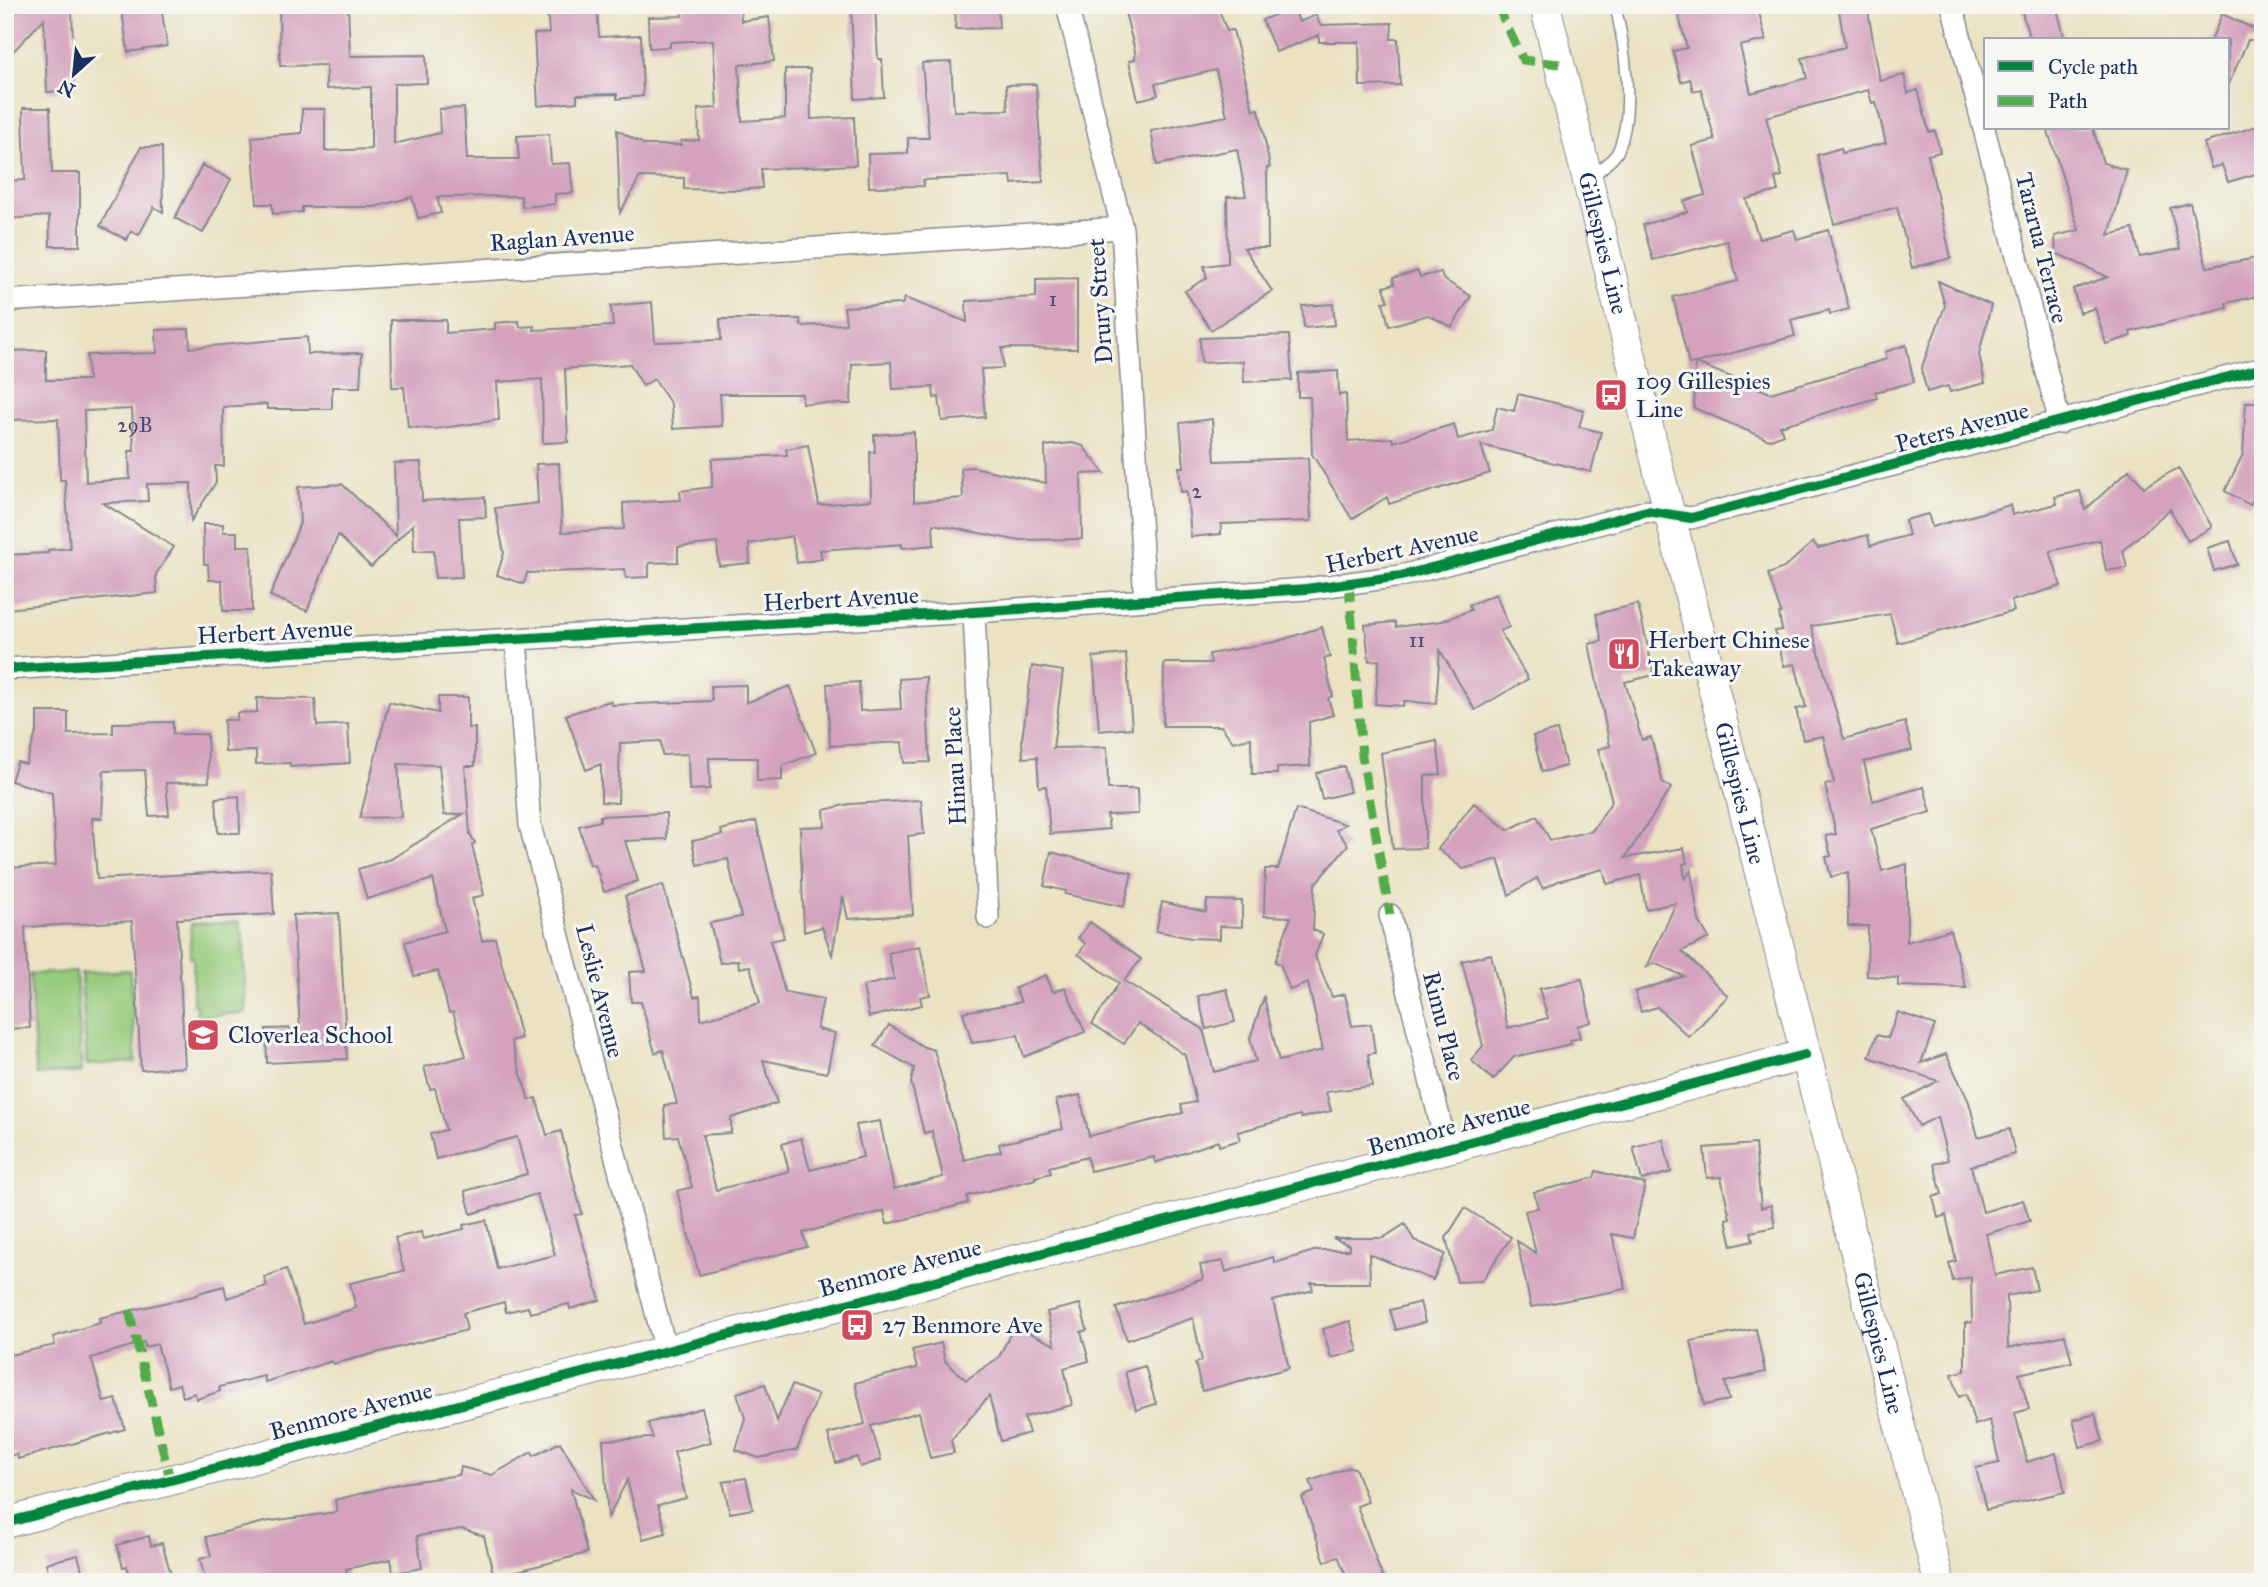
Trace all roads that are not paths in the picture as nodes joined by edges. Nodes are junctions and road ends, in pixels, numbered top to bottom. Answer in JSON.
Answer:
{"nodes":[{"id":1,"x":1068,"y":5,"type":"edge"},
{"id":2,"x":1545,"y":5,"type":"edge"},
{"id":3,"x":1615,"y":5,"type":"edge"},
{"id":4,"x":1952,"y":5,"type":"edge"},
{"id":5,"x":1984,"y":129,"type":"edge"},
{"id":6,"x":1984,"y":130,"type":"edge"},
{"id":7,"x":1589,"y":180,"type":"junction"},
{"id":8,"x":1122,"y":228,"type":"junction"},
{"id":9,"x":5,"y":301,"type":"edge"},
{"id":10,"x":2263,"y":368,"type":"edge"},
{"id":11,"x":2060,"y":423,"type":"junction"},
{"id":12,"x":1670,"y":515,"type":"junction"},
{"id":13,"x":1145,"y":600,"type":"junction"},
{"id":14,"x":974,"y":612,"type":"junction"},
{"id":15,"x":516,"y":639,"type":"junction"},
{"id":16,"x":5,"y":669,"type":"edge"},
{"id":17,"x":1391,"y":915,"type":"dead end"},
{"id":18,"x":988,"y":918,"type":"dead end"},
{"id":19,"x":1805,"y":1055,"type":"junction"},
{"id":20,"x":1447,"y":1150,"type":"junction"},
{"id":21,"x":666,"y":1351,"type":"junction"},
{"id":22,"x":5,"y":1523,"type":"edge"},
{"id":23,"x":1940,"y":1582,"type":"edge"}],
"edges":[{"from":1,"to":8,"type":"street","name":"Drury Street"},
{"from":2,"to":7,"type":"street","name":"Gillespies Line"},
{"from":3,"to":7,"type":"lane"},
{"from":4,"to":5,"type":"street","name":"Tararua Terrace"},
{"from":6,"to":11,"type":"street","name":"Tararua Terrace"},
{"from":7,"to":12,"type":"street","name":"Gillespies Line"},
{"from":8,"to":9,"type":"street","name":"Raglan Avenue"},
{"from":8,"to":13,"type":"street","name":"Drury Street"},
{"from":10,"to":11,"type":"street","name":"Peters Avenue"},
{"from":11,"to":12,"type":"street","name":"Peters Avenue"},
{"from":12,"to":13,"type":"street","name":"Herbert Avenue"},
{"from":12,"to":19,"type":"street","name":"Gillespies Line"},
{"from":13,"to":14,"type":"street","name":"Herbert Avenue"},
{"from":14,"to":15,"type":"street","name":"Herbert Avenue"},
{"from":14,"to":18,"type":"street","name":"Hinau Place"},
{"from":15,"to":16,"type":"street","name":"Herbert Avenue"},
{"from":15,"to":21,"type":"street","name":"Leslie Avenue"},
{"from":17,"to":20,"type":"street","name":"Rimu Place"},
{"from":19,"to":20,"type":"street","name":"Benmore Avenue"},
{"from":19,"to":23,"type":"street","name":"Gillespies Line"},
{"from":20,"to":21,"type":"street","name":"Benmore Avenue"},
{"from":21,"to":22,"type":"street","name":"Benmore Avenue"}]}
